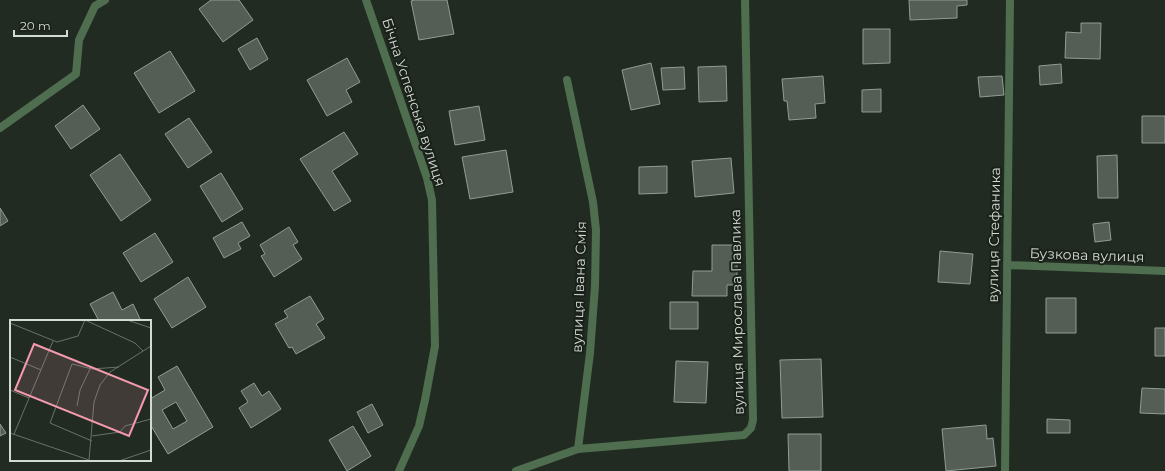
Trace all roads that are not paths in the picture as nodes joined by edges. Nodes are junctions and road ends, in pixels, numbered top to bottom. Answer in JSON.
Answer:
{"nodes":[{"id":1,"x":105,"y":0,"type":"edge"},
{"id":2,"x":366,"y":0,"type":"edge"},
{"id":3,"x":745,"y":0,"type":"edge"},
{"id":4,"x":1010,"y":0,"type":"edge"},
{"id":5,"x":567,"y":80,"type":"dead end"},
{"id":6,"x":0,"y":128,"type":"edge"},
{"id":7,"x":1007,"y":265,"type":"junction"},
{"id":8,"x":1165,"y":271,"type":"edge"},
{"id":9,"x":578,"y":449,"type":"junction"},
{"id":10,"x":399,"y":471,"type":"edge"},
{"id":11,"x":516,"y":471,"type":"edge"},
{"id":12,"x":1005,"y":471,"type":"edge"}],
"edges":[{"from":1,"to":6,"type":"street"},
{"from":2,"to":10,"type":"street","name":"Бічна Успенська вулиця"},
{"from":3,"to":9,"type":"street","name":"вулиця Мирослава Павлика"},
{"from":4,"to":7,"type":"street","name":"вулиця Стефаника"},
{"from":5,"to":9,"type":"street","name":"вулиця Івана Смія"},
{"from":7,"to":8,"type":"street","name":"Бузкова вулиця"},
{"from":7,"to":12,"type":"street","name":"вулиця Стефаника"},
{"from":9,"to":11,"type":"street","name":"вулиця Мирослава Павлика"}]}
